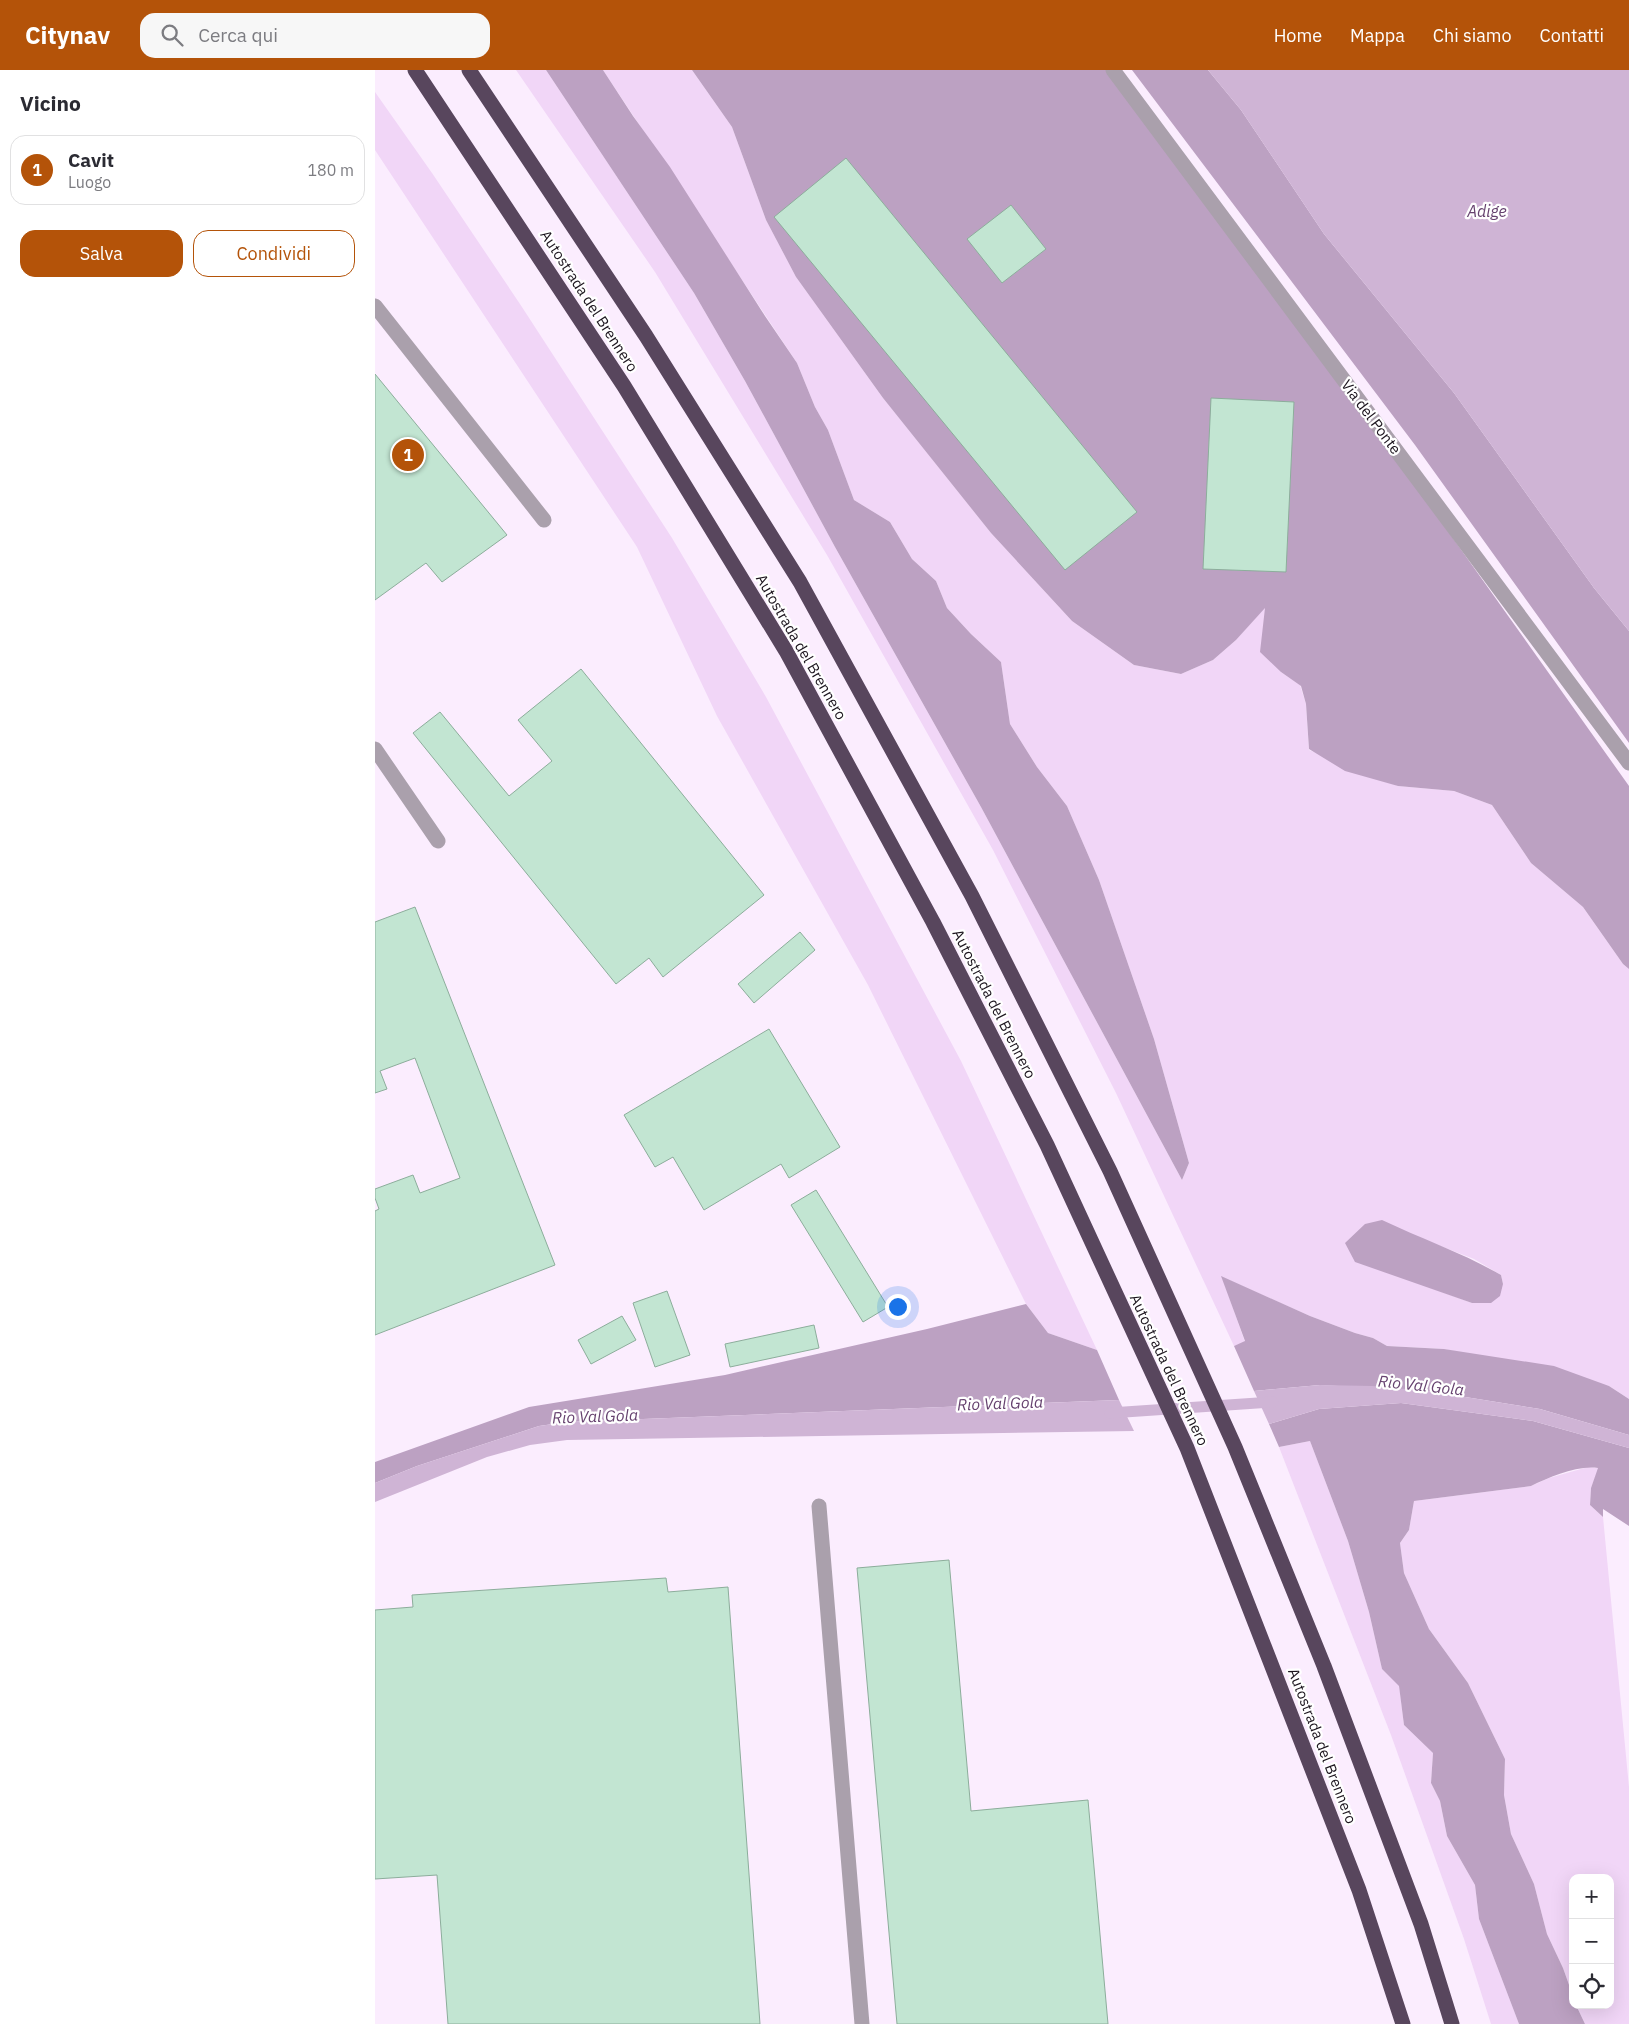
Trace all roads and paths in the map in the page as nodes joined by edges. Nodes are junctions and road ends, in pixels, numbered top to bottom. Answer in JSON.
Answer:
{"nodes":[{"id":1,"x":415,"y":70,"type":"edge"},
{"id":2,"x":469,"y":70,"type":"edge"},
{"id":3,"x":1113,"y":70,"type":"edge"},
{"id":4,"x":375,"y":306,"type":"edge"},
{"id":5,"x":544,"y":520,"type":"dead end"},
{"id":6,"x":375,"y":749,"type":"edge"},
{"id":7,"x":1629,"y":763,"type":"edge"},
{"id":8,"x":438,"y":841,"type":"dead end"},
{"id":9,"x":819,"y":1506,"type":"dead end"},
{"id":10,"x":862,"y":2024,"type":"edge"},
{"id":11,"x":1403,"y":2024,"type":"edge"},
{"id":12,"x":1452,"y":2024,"type":"edge"}],
"edges":[{"from":1,"to":11,"type":"highway","name":"Autostrada del Brennero"},
{"from":2,"to":12,"type":"highway","name":"Autostrada del Brennero"},
{"from":3,"to":7,"type":"street","name":"Via del Ponte"},
{"from":4,"to":5,"type":"street"},
{"from":6,"to":8,"type":"street"},
{"from":9,"to":10,"type":"street"}]}
